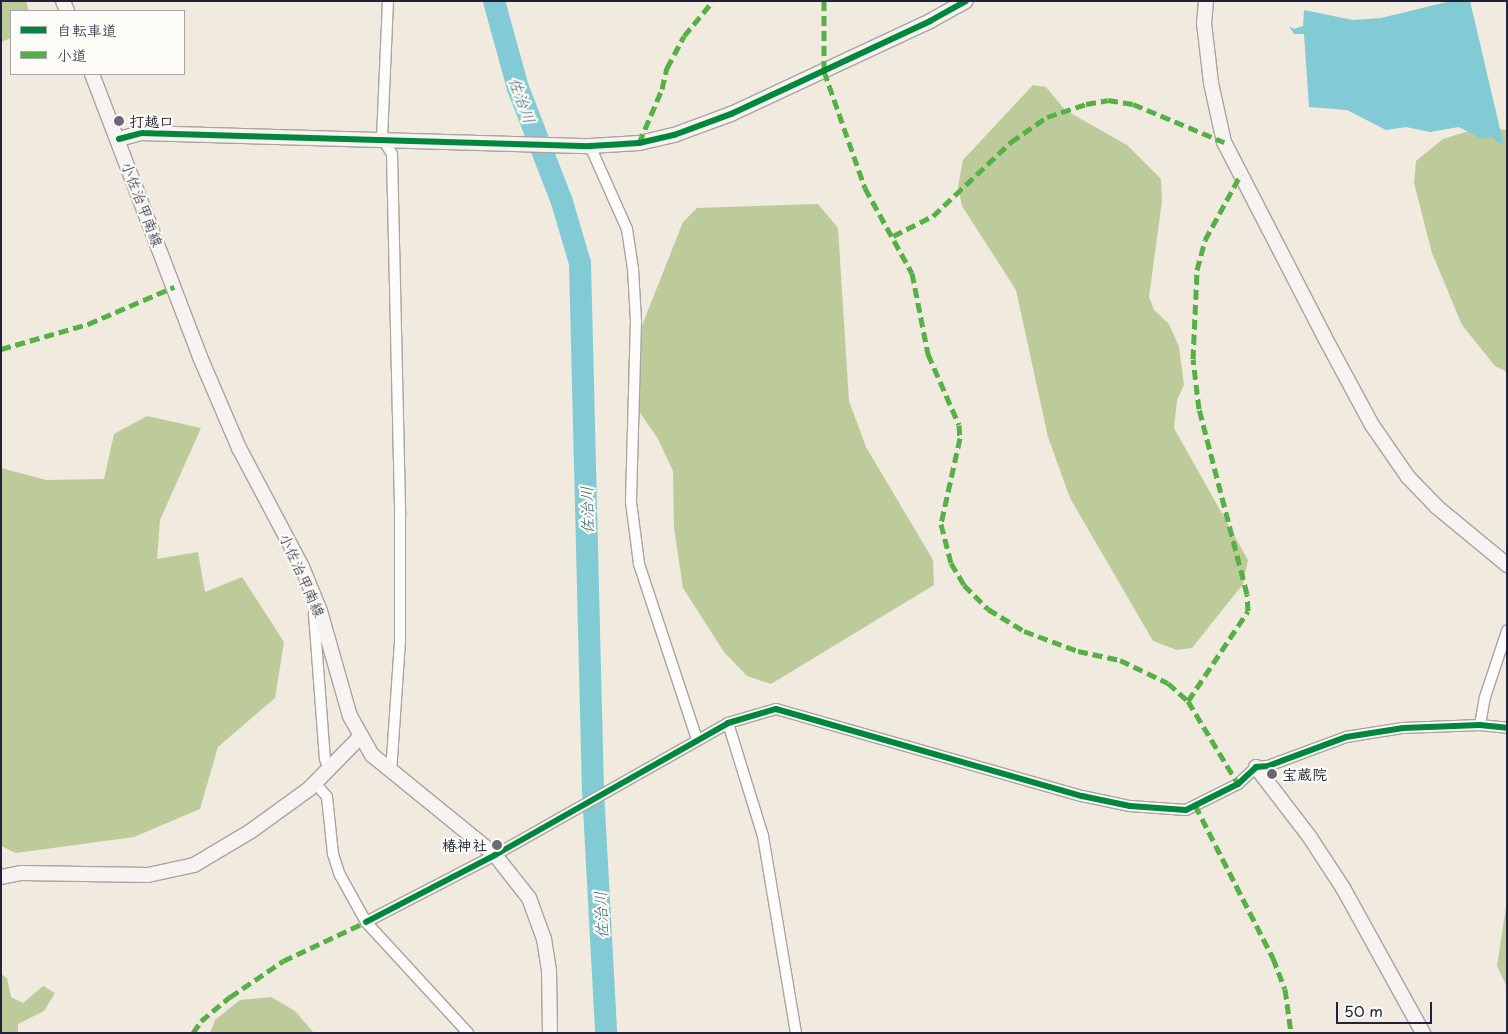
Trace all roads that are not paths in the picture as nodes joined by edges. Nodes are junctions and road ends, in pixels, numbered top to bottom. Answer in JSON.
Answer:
{"nodes":[{"id":1,"x":388,"y":1,"type":"edge"},
{"id":2,"x":966,"y":1,"type":"edge"},
{"id":3,"x":1206,"y":1,"type":"edge"},
{"id":4,"x":92,"y":75,"type":"edge"},
{"id":5,"x":382,"y":138,"type":"junction"},
{"id":6,"x":119,"y":139,"type":"junction"},
{"id":7,"x":590,"y":146,"type":"junction"},
{"id":8,"x":1507,"y":565,"type":"edge"},
{"id":9,"x":320,"y":611,"type":"junction"},
{"id":10,"x":1507,"y":631,"type":"edge"},
{"id":11,"x":728,"y":723,"type":"junction"},
{"id":12,"x":1480,"y":725,"type":"junction"},
{"id":13,"x":1507,"y":728,"type":"edge"},
{"id":14,"x":361,"y":736,"type":"junction"},
{"id":15,"x":697,"y":739,"type":"junction"},
{"id":16,"x":1256,"y":767,"type":"junction"},
{"id":17,"x":329,"y":769,"type":"junction"},
{"id":18,"x":391,"y":772,"type":"junction"},
{"id":19,"x":315,"y":783,"type":"junction"},
{"id":20,"x":495,"y":855,"type":"junction"},
{"id":21,"x":1,"y":877,"type":"edge"},
{"id":22,"x":366,"y":922,"type":"junction"},
{"id":23,"x":468,"y":1033,"type":"edge"},
{"id":24,"x":550,"y":1033,"type":"edge"},
{"id":25,"x":796,"y":1033,"type":"edge"},
{"id":26,"x":1423,"y":1033,"type":"edge"}],
"edges":[{"from":1,"to":5,"type":"street"},
{"from":2,"to":7,"type":"street"},
{"from":3,"to":8,"type":"street"},
{"from":4,"to":6,"type":"street","name":"小佐治甲南線"},
{"from":5,"to":6,"type":"street"},
{"from":5,"to":7,"type":"street"},
{"from":5,"to":18,"type":"street"},
{"from":6,"to":9,"type":"street","name":"小佐治甲南線"},
{"from":7,"to":15,"type":"street"},
{"from":9,"to":14,"type":"street","name":"小佐治甲南線"},
{"from":9,"to":17,"type":"street"},
{"from":10,"to":12,"type":"street"},
{"from":11,"to":15,"type":"street"},
{"from":11,"to":16,"type":"street"},
{"from":11,"to":25,"type":"street"},
{"from":12,"to":13,"type":"street"},
{"from":12,"to":16,"type":"street"},
{"from":14,"to":17,"type":"street"},
{"from":14,"to":18,"type":"street","name":"小佐治甲南線"},
{"from":15,"to":20,"type":"street"},
{"from":16,"to":26,"type":"street"},
{"from":17,"to":19,"type":"street"},
{"from":18,"to":20,"type":"street","name":"小佐治甲南線"},
{"from":19,"to":21,"type":"street"},
{"from":19,"to":22,"type":"street"},
{"from":20,"to":22,"type":"street"},
{"from":20,"to":24,"type":"street","name":"小佐治甲南線"},
{"from":22,"to":23,"type":"street"}]}
